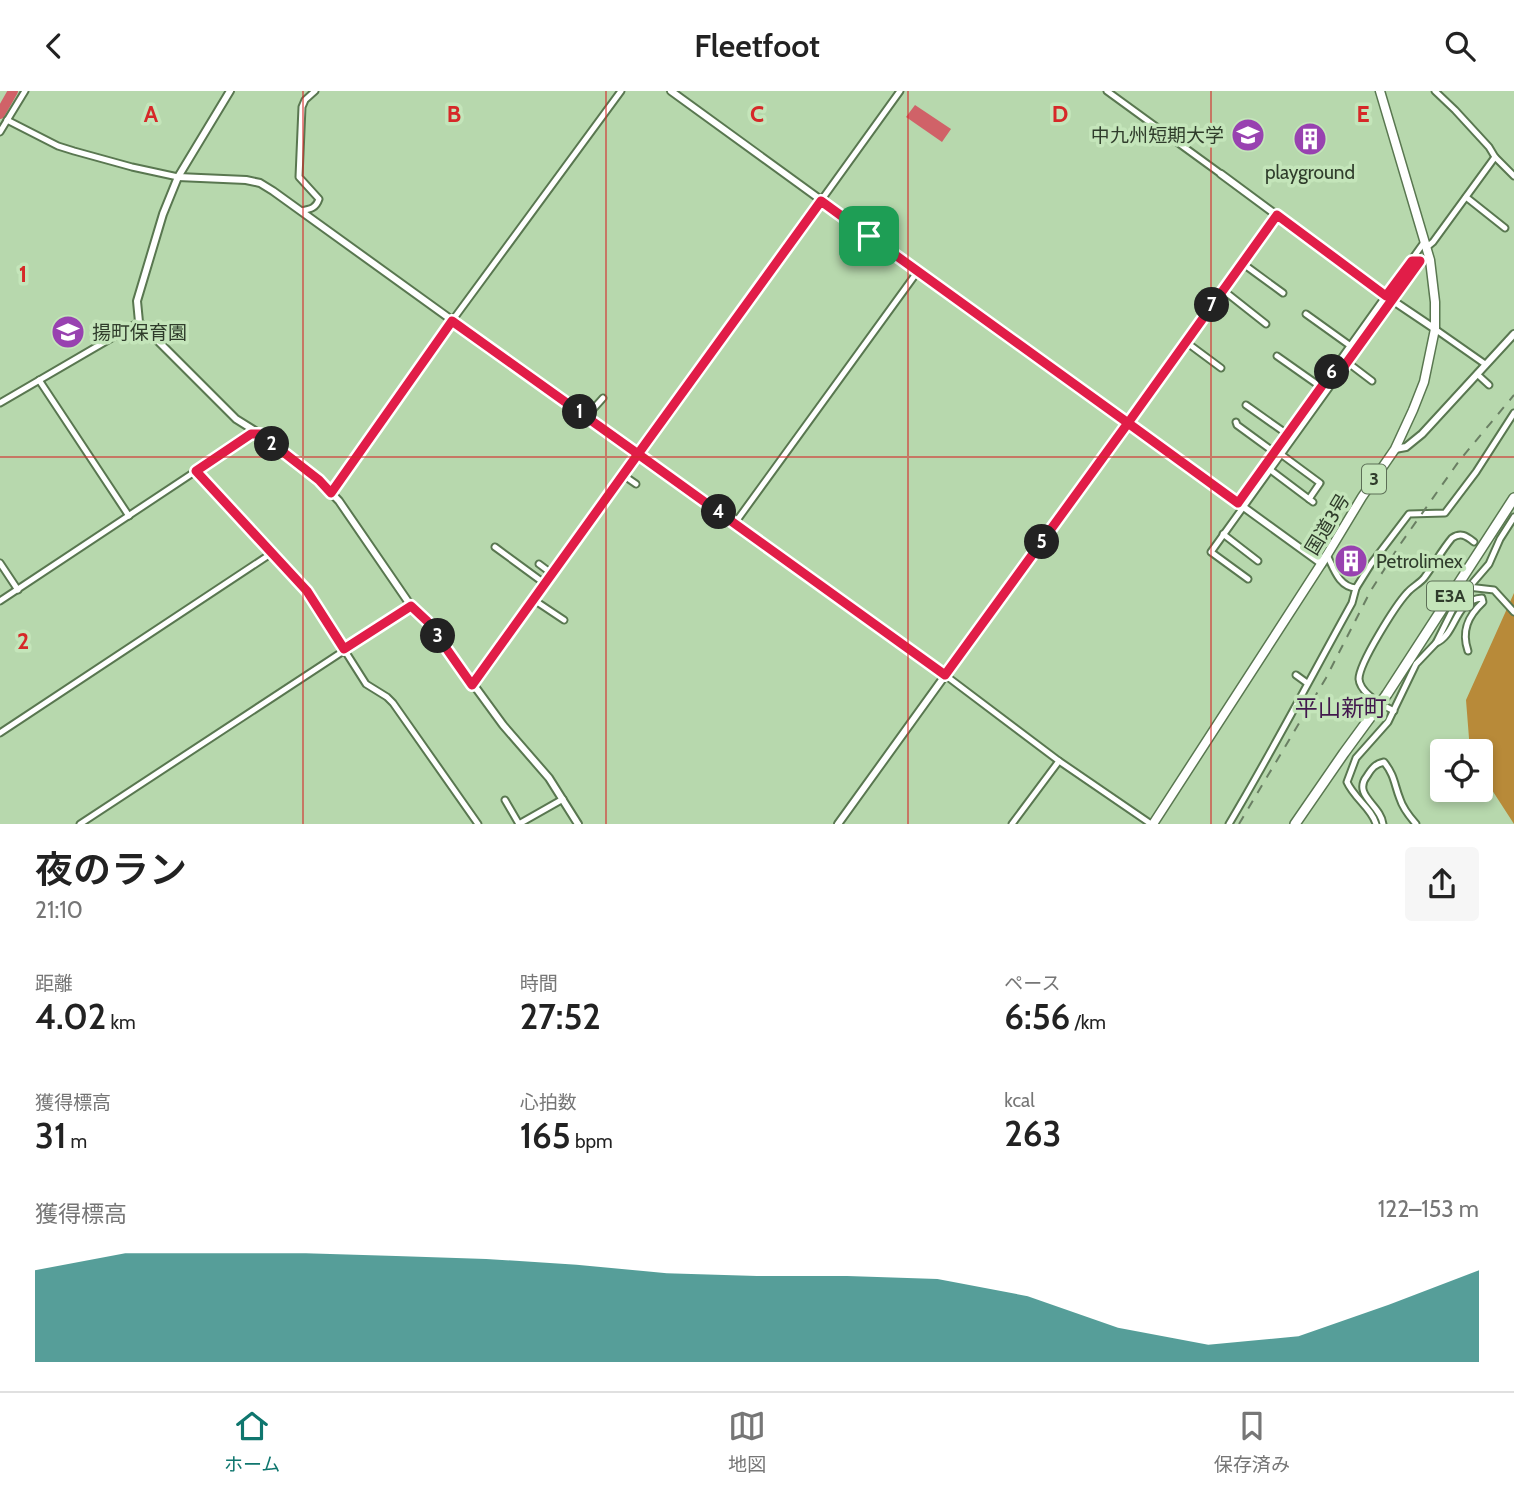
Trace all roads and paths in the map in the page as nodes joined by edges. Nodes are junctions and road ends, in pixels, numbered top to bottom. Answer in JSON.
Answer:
{"nodes":[{"id":1,"x":25,"y":91,"type":"edge"},
{"id":2,"x":230,"y":91,"type":"edge"},
{"id":3,"x":315,"y":91,"type":"edge"},
{"id":4,"x":621,"y":91,"type":"edge"},
{"id":5,"x":671,"y":91,"type":"edge"},
{"id":6,"x":900,"y":91,"type":"edge"},
{"id":7,"x":1107,"y":91,"type":"edge"},
{"id":8,"x":1380,"y":91,"type":"edge"},
{"id":9,"x":1435,"y":91,"type":"edge"},
{"id":10,"x":7,"y":120,"type":"junction"},
{"id":11,"x":0,"y":132,"type":"edge"},
{"id":12,"x":1495,"y":157,"type":"junction"},
{"id":13,"x":1221,"y":174,"type":"joint"},
{"id":14,"x":1514,"y":176,"type":"edge"},
{"id":15,"x":178,"y":177,"type":"junction"},
{"id":16,"x":1466,"y":198,"type":"junction"},
{"id":17,"x":821,"y":201,"type":"junction"},
{"id":18,"x":302,"y":211,"type":"junction"},
{"id":19,"x":1277,"y":215,"type":"junction"},
{"id":20,"x":1505,"y":228,"type":"dead end"},
{"id":21,"x":1426,"y":244,"type":"junction"},
{"id":22,"x":1430,"y":260,"type":"junction"},
{"id":23,"x":1412,"y":261,"type":"junction"},
{"id":24,"x":1420,"y":261,"type":"junction"},
{"id":25,"x":1242,"y":263,"type":"junction"},
{"id":26,"x":918,"y":271,"type":"junction"},
{"id":27,"x":1223,"y":290,"type":"junction"},
{"id":28,"x":1283,"y":293,"type":"dead end"},
{"id":29,"x":1389,"y":298,"type":"junction"},
{"id":30,"x":1306,"y":314,"type":"dead end"},
{"id":31,"x":452,"y":321,"type":"junction"},
{"id":32,"x":139,"y":323,"type":"junction"},
{"id":33,"x":1266,"y":324,"type":"dead end"},
{"id":34,"x":1435,"y":330,"type":"junction"},
{"id":35,"x":1514,"y":334,"type":"edge"},
{"id":36,"x":1186,"y":342,"type":"junction"},
{"id":37,"x":1353,"y":348,"type":"junction"},
{"id":38,"x":1277,"y":356,"type":"dead end"},
{"id":39,"x":1347,"y":362,"type":"junction"},
{"id":40,"x":1485,"y":364,"type":"junction"},
{"id":41,"x":1222,"y":368,"type":"dead end"},
{"id":42,"x":1332,"y":372,"type":"junction"},
{"id":43,"x":1340,"y":372,"type":"junction"},
{"id":44,"x":1476,"y":374,"type":"junction"},
{"id":45,"x":39,"y":380,"type":"junction"},
{"id":46,"x":1372,"y":381,"type":"dead end"},
{"id":47,"x":1489,"y":385,"type":"dead end"},
{"id":48,"x":1321,"y":387,"type":"junction"},
{"id":49,"x":603,"y":398,"type":"dead end"},
{"id":50,"x":0,"y":403,"type":"edge"},
{"id":51,"x":1246,"y":405,"type":"dead end"},
{"id":52,"x":1514,"y":412,"type":"edge"},
{"id":53,"x":586,"y":417,"type":"junction"},
{"id":54,"x":1236,"y":422,"type":"dead end"},
{"id":55,"x":1128,"y":423,"type":"junction"},
{"id":56,"x":260,"y":434,"type":"junction"},
{"id":57,"x":1287,"y":434,"type":"junction"},
{"id":58,"x":1395,"y":449,"type":"junction"},
{"id":59,"x":1277,"y":452,"type":"junction"},
{"id":60,"x":638,"y":454,"type":"junction"},
{"id":61,"x":1267,"y":467,"type":"junction"},
{"id":62,"x":196,"y":471,"type":"junction"},
{"id":63,"x":623,"y":475,"type":"junction"},
{"id":64,"x":636,"y":484,"type":"dead end"},
{"id":65,"x":331,"y":493,"type":"junction"},
{"id":66,"x":1514,"y":498,"type":"edge"},
{"id":67,"x":1240,"y":505,"type":"junction"},
{"id":68,"x":129,"y":516,"type":"junction"},
{"id":69,"x":1514,"y":517,"type":"edge"},
{"id":70,"x":735,"y":523,"type":"junction"},
{"id":71,"x":1223,"y":534,"type":"junction"},
{"id":72,"x":1474,"y":542,"type":"dead end"},
{"id":73,"x":495,"y":547,"type":"dead end"},
{"id":74,"x":272,"y":553,"type":"junction"},
{"id":75,"x":1327,"y":555,"type":"junction"},
{"id":76,"x":1258,"y":561,"type":"dead end"},
{"id":77,"x":0,"y":563,"type":"edge"},
{"id":78,"x":539,"y":564,"type":"dead end"},
{"id":79,"x":1322,"y":564,"type":"junction"},
{"id":80,"x":551,"y":573,"type":"junction"},
{"id":81,"x":1248,"y":579,"type":"dead end"},
{"id":82,"x":544,"y":583,"type":"junction"},
{"id":83,"x":1468,"y":587,"type":"junction"},
{"id":84,"x":1356,"y":589,"type":"junction"},
{"id":85,"x":18,"y":590,"type":"junction"},
{"id":86,"x":534,"y":600,"type":"junction"},
{"id":87,"x":0,"y":601,"type":"edge"},
{"id":88,"x":411,"y":606,"type":"junction"},
{"id":89,"x":1514,"y":612,"type":"edge"},
{"id":90,"x":564,"y":620,"type":"dead end"},
{"id":91,"x":1436,"y":643,"type":"junction"},
{"id":92,"x":344,"y":649,"type":"junction"},
{"id":93,"x":1468,"y":651,"type":"dead end"},
{"id":94,"x":945,"y":675,"type":"junction"},
{"id":95,"x":1296,"y":675,"type":"dead end"},
{"id":96,"x":1307,"y":683,"type":"junction"},
{"id":97,"x":472,"y":685,"type":"junction"},
{"id":98,"x":1394,"y":711,"type":"junction"},
{"id":99,"x":0,"y":733,"type":"edge"},
{"id":100,"x":1059,"y":761,"type":"junction"},
{"id":101,"x":563,"y":799,"type":"junction"},
{"id":102,"x":1314,"y":799,"type":"junction"},
{"id":103,"x":505,"y":800,"type":"dead end"},
{"id":104,"x":80,"y":824,"type":"edge"},
{"id":105,"x":478,"y":824,"type":"edge"},
{"id":106,"x":519,"y":824,"type":"edge"},
{"id":107,"x":578,"y":824,"type":"edge"},
{"id":108,"x":838,"y":824,"type":"edge"},
{"id":109,"x":1012,"y":824,"type":"edge"},
{"id":110,"x":1152,"y":824,"type":"edge"},
{"id":111,"x":1229,"y":824,"type":"edge"},
{"id":112,"x":1295,"y":824,"type":"edge"},
{"id":113,"x":1301,"y":824,"type":"edge"},
{"id":114,"x":1377,"y":824,"type":"edge"},
{"id":115,"x":1383,"y":824,"type":"edge"},
{"id":116,"x":1416,"y":824,"type":"edge"}],
"edges":[{"from":1,"to":10,"type":"street"},
{"from":2,"to":15,"type":"street"},
{"from":3,"to":18,"type":"street"},
{"from":4,"to":31,"type":"street"},
{"from":5,"to":17,"type":"street"},
{"from":6,"to":17,"type":"street"},
{"from":7,"to":13,"type":"street"},
{"from":8,"to":21,"type":"highway","name":"国道3号","number":"3"},
{"from":9,"to":12,"type":"street"},
{"from":10,"to":11,"type":"street"},
{"from":10,"to":15,"type":"street"},
{"from":12,"to":14,"type":"street"},
{"from":12,"to":16,"type":"street"},
{"from":13,"to":19,"type":"street"},
{"from":15,"to":18,"type":"street"},
{"from":15,"to":32,"type":"street"},
{"from":16,"to":20,"type":"street"},
{"from":16,"to":21,"type":"street"},
{"from":17,"to":26,"type":"street"},
{"from":17,"to":60,"type":"street"},
{"from":18,"to":31,"type":"street"},
{"from":19,"to":25,"type":"street"},
{"from":19,"to":29,"type":"street"},
{"from":21,"to":22,"type":"highway","name":"国道3号","number":"3"},
{"from":21,"to":23,"type":"street"},
{"from":22,"to":24,"type":"street"},
{"from":22,"to":34,"type":"highway","name":"国道3号","number":"3"},
{"from":23,"to":24,"type":"street"},
{"from":23,"to":29,"type":"street"},
{"from":24,"to":29,"type":"street"},
{"from":25,"to":27,"type":"street"},
{"from":25,"to":28,"type":"street"},
{"from":26,"to":55,"type":"street"},
{"from":26,"to":70,"type":"street"},
{"from":27,"to":33,"type":"street"},
{"from":27,"to":36,"type":"street"},
{"from":29,"to":34,"type":"street"},
{"from":29,"to":37,"type":"street"},
{"from":30,"to":37,"type":"street"},
{"from":31,"to":53,"type":"street"},
{"from":31,"to":65,"type":"street"},
{"from":32,"to":45,"type":"street"},
{"from":32,"to":56,"type":"street"},
{"from":34,"to":40,"type":"street"},
{"from":34,"to":58,"type":"highway","name":"国道3号","number":"3"},
{"from":35,"to":40,"type":"street"},
{"from":36,"to":41,"type":"street"},
{"from":36,"to":55,"type":"street"},
{"from":37,"to":39,"type":"street"},
{"from":37,"to":42,"type":"street"},
{"from":38,"to":48,"type":"street"},
{"from":39,"to":43,"type":"street"},
{"from":39,"to":46,"type":"street"},
{"from":40,"to":44,"type":"street"},
{"from":42,"to":43,"type":"street"},
{"from":42,"to":48,"type":"street"},
{"from":43,"to":59,"type":"street"},
{"from":44,"to":47,"type":"street"},
{"from":44,"to":58,"type":"street"},
{"from":45,"to":50,"type":"street"},
{"from":45,"to":68,"type":"street"},
{"from":48,"to":57,"type":"street"},
{"from":49,"to":53,"type":"street"},
{"from":51,"to":57,"type":"street"},
{"from":52,"to":84,"type":"street"},
{"from":53,"to":60,"type":"street"},
{"from":54,"to":59,"type":"street"},
{"from":55,"to":67,"type":"street"},
{"from":55,"to":94,"type":"street"},
{"from":56,"to":62,"type":"street"},
{"from":56,"to":65,"type":"street"},
{"from":57,"to":59,"type":"street"},
{"from":58,"to":75,"type":"highway","name":"国道3号","number":"3"},
{"from":59,"to":61,"type":"street"},
{"from":59,"to":61,"type":"street"},
{"from":60,"to":63,"type":"street"},
{"from":60,"to":70,"type":"street"},
{"from":61,"to":67,"type":"street"},
{"from":62,"to":68,"type":"street"},
{"from":62,"to":74,"type":"street"},
{"from":63,"to":64,"type":"street"},
{"from":63,"to":80,"type":"street"},
{"from":65,"to":88,"type":"street"},
{"from":66,"to":102,"type":"highway","number":"E3A","bridge":true},
{"from":67,"to":71,"type":"street"},
{"from":67,"to":79,"type":"street"},
{"from":68,"to":85,"type":"street"},
{"from":69,"to":83,"type":"street"},
{"from":70,"to":94,"type":"street"},
{"from":71,"to":76,"type":"street"},
{"from":71,"to":81,"type":"street"},
{"from":72,"to":98,"type":"street"},
{"from":73,"to":82,"type":"street"},
{"from":74,"to":92,"type":"street"},
{"from":74,"to":99,"type":"street"},
{"from":75,"to":79,"type":"highway","name":"国道3号","number":"3"},
{"from":75,"to":84,"type":"street"},
{"from":77,"to":85,"type":"street"},
{"from":78,"to":80,"type":"street"},
{"from":79,"to":110,"type":"highway","name":"国道3号","number":"3"},
{"from":80,"to":82,"type":"street"},
{"from":82,"to":86,"type":"street"},
{"from":83,"to":89,"type":"street"},
{"from":83,"to":91,"type":"street"},
{"from":84,"to":96,"type":"street"},
{"from":85,"to":87,"type":"street"},
{"from":86,"to":90,"type":"street"},
{"from":86,"to":97,"type":"street"},
{"from":88,"to":92,"type":"street"},
{"from":88,"to":97,"type":"street"},
{"from":91,"to":93,"type":"street"},
{"from":91,"to":98,"type":"street"},
{"from":92,"to":104,"type":"street"},
{"from":92,"to":105,"type":"street"},
{"from":94,"to":100,"type":"street"},
{"from":94,"to":108,"type":"street"},
{"from":95,"to":96,"type":"street"},
{"from":96,"to":111,"type":"street"},
{"from":97,"to":101,"type":"street"},
{"from":98,"to":114,"type":"street"},
{"from":100,"to":109,"type":"street"},
{"from":100,"to":110,"type":"street"},
{"from":101,"to":106,"type":"street"},
{"from":101,"to":107,"type":"street"},
{"from":102,"to":112,"type":"highway","number":"E3A"},
{"from":102,"to":113,"type":"highway","number":"E3A"},
{"from":103,"to":106,"type":"street"},
{"from":115,"to":116,"type":"street"}]}
